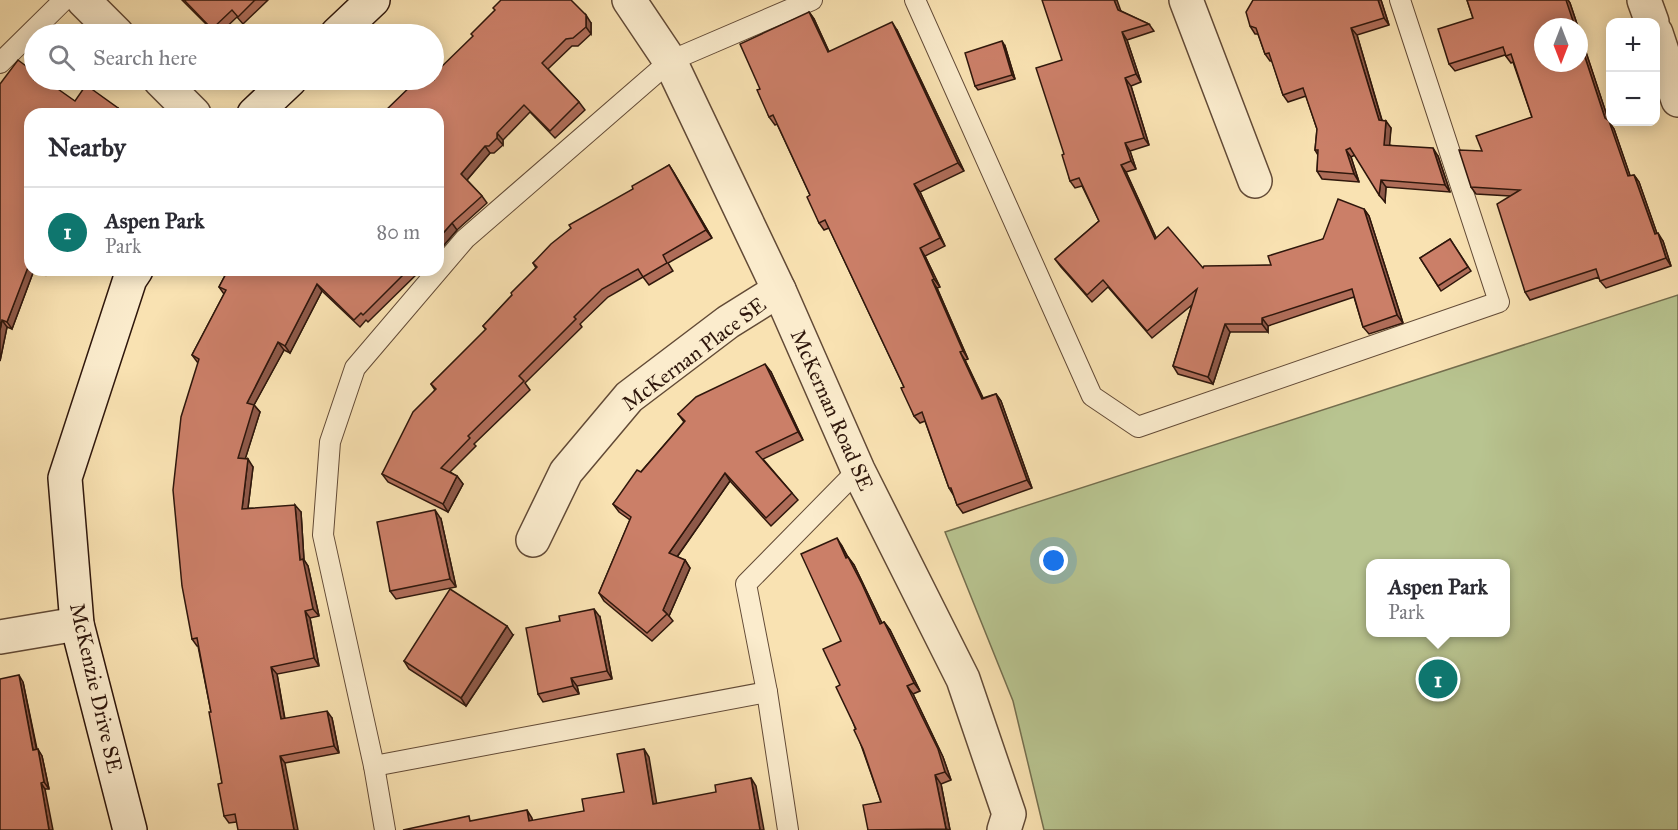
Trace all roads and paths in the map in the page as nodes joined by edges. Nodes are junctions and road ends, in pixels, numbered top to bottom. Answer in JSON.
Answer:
{"nodes":[{"id":1,"x":64,"y":0,"type":"edge"},
{"id":2,"x":83,"y":0,"type":"edge"},
{"id":3,"x":373,"y":0,"type":"edge"},
{"id":4,"x":629,"y":0,"type":"edge"},
{"id":5,"x":812,"y":0,"type":"edge"},
{"id":6,"x":915,"y":0,"type":"edge"},
{"id":7,"x":1186,"y":0,"type":"edge"},
{"id":8,"x":1400,"y":0,"type":"edge"},
{"id":9,"x":1644,"y":0,"type":"edge"},
{"id":10,"x":1651,"y":18,"type":"edge"},
{"id":11,"x":40,"y":24,"type":"edge"},
{"id":12,"x":107,"y":24,"type":"edge"},
{"id":13,"x":348,"y":24,"type":"edge"},
{"id":14,"x":24,"y":39,"type":"edge"},
{"id":15,"x":1660,"y":45,"type":"edge"},
{"id":16,"x":670,"y":61,"type":"junction"},
{"id":17,"x":0,"y":63,"type":"edge"},
{"id":18,"x":170,"y":90,"type":"edge"},
{"id":19,"x":279,"y":90,"type":"edge"},
{"id":20,"x":1678,"y":100,"type":"edge"},
{"id":21,"x":188,"y":108,"type":"edge"},
{"id":22,"x":260,"y":108,"type":"edge"},
{"id":23,"x":1255,"y":181,"type":"dead end"},
{"id":24,"x":444,"y":264,"type":"edge"},
{"id":25,"x":132,"y":276,"type":"edge"},
{"id":26,"x":433,"y":276,"type":"edge"},
{"id":27,"x":779,"y":290,"type":"junction"},
{"id":28,"x":858,"y":470,"type":"junction"},
{"id":29,"x":533,"y":540,"type":"dead end"},
{"id":30,"x":77,"y":624,"type":"junction"},
{"id":31,"x":0,"y":637,"type":"edge"},
{"id":32,"x":767,"y":692,"type":"junction"},
{"id":33,"x":374,"y":766,"type":"junction"},
{"id":34,"x":130,"y":830,"type":"edge"},
{"id":35,"x":385,"y":830,"type":"edge"},
{"id":36,"x":788,"y":830,"type":"edge"},
{"id":37,"x":1004,"y":830,"type":"edge"}],
"edges":[{"from":1,"to":11,"type":"lane"},
{"from":2,"to":12,"type":"street"},
{"from":3,"to":13,"type":"street"},
{"from":4,"to":16,"type":"street","name":"McKernan Road SE"},
{"from":5,"to":16,"type":"lane"},
{"from":6,"to":8,"type":"lane"},
{"from":7,"to":23,"type":"street"},
{"from":9,"to":10,"type":"street"},
{"from":14,"to":17,"type":"lane"},
{"from":15,"to":20,"type":"street"},
{"from":16,"to":24,"type":"lane"},
{"from":16,"to":27,"type":"street","name":"McKernan Road SE"},
{"from":18,"to":21,"type":"street"},
{"from":19,"to":22,"type":"street"},
{"from":25,"to":30,"type":"street","name":"McKenzie Drive SE"},
{"from":26,"to":33,"type":"lane"},
{"from":27,"to":28,"type":"street","name":"McKernan Road SE"},
{"from":27,"to":29,"type":"street","name":"McKernan Place SE"},
{"from":28,"to":32,"type":"lane"},
{"from":28,"to":37,"type":"street","name":"McKernan Road SE"},
{"from":30,"to":31,"type":"street"},
{"from":30,"to":34,"type":"street","name":"McKenzie Drive SE"},
{"from":32,"to":33,"type":"lane"},
{"from":32,"to":36,"type":"lane"},
{"from":33,"to":35,"type":"lane"}]}
